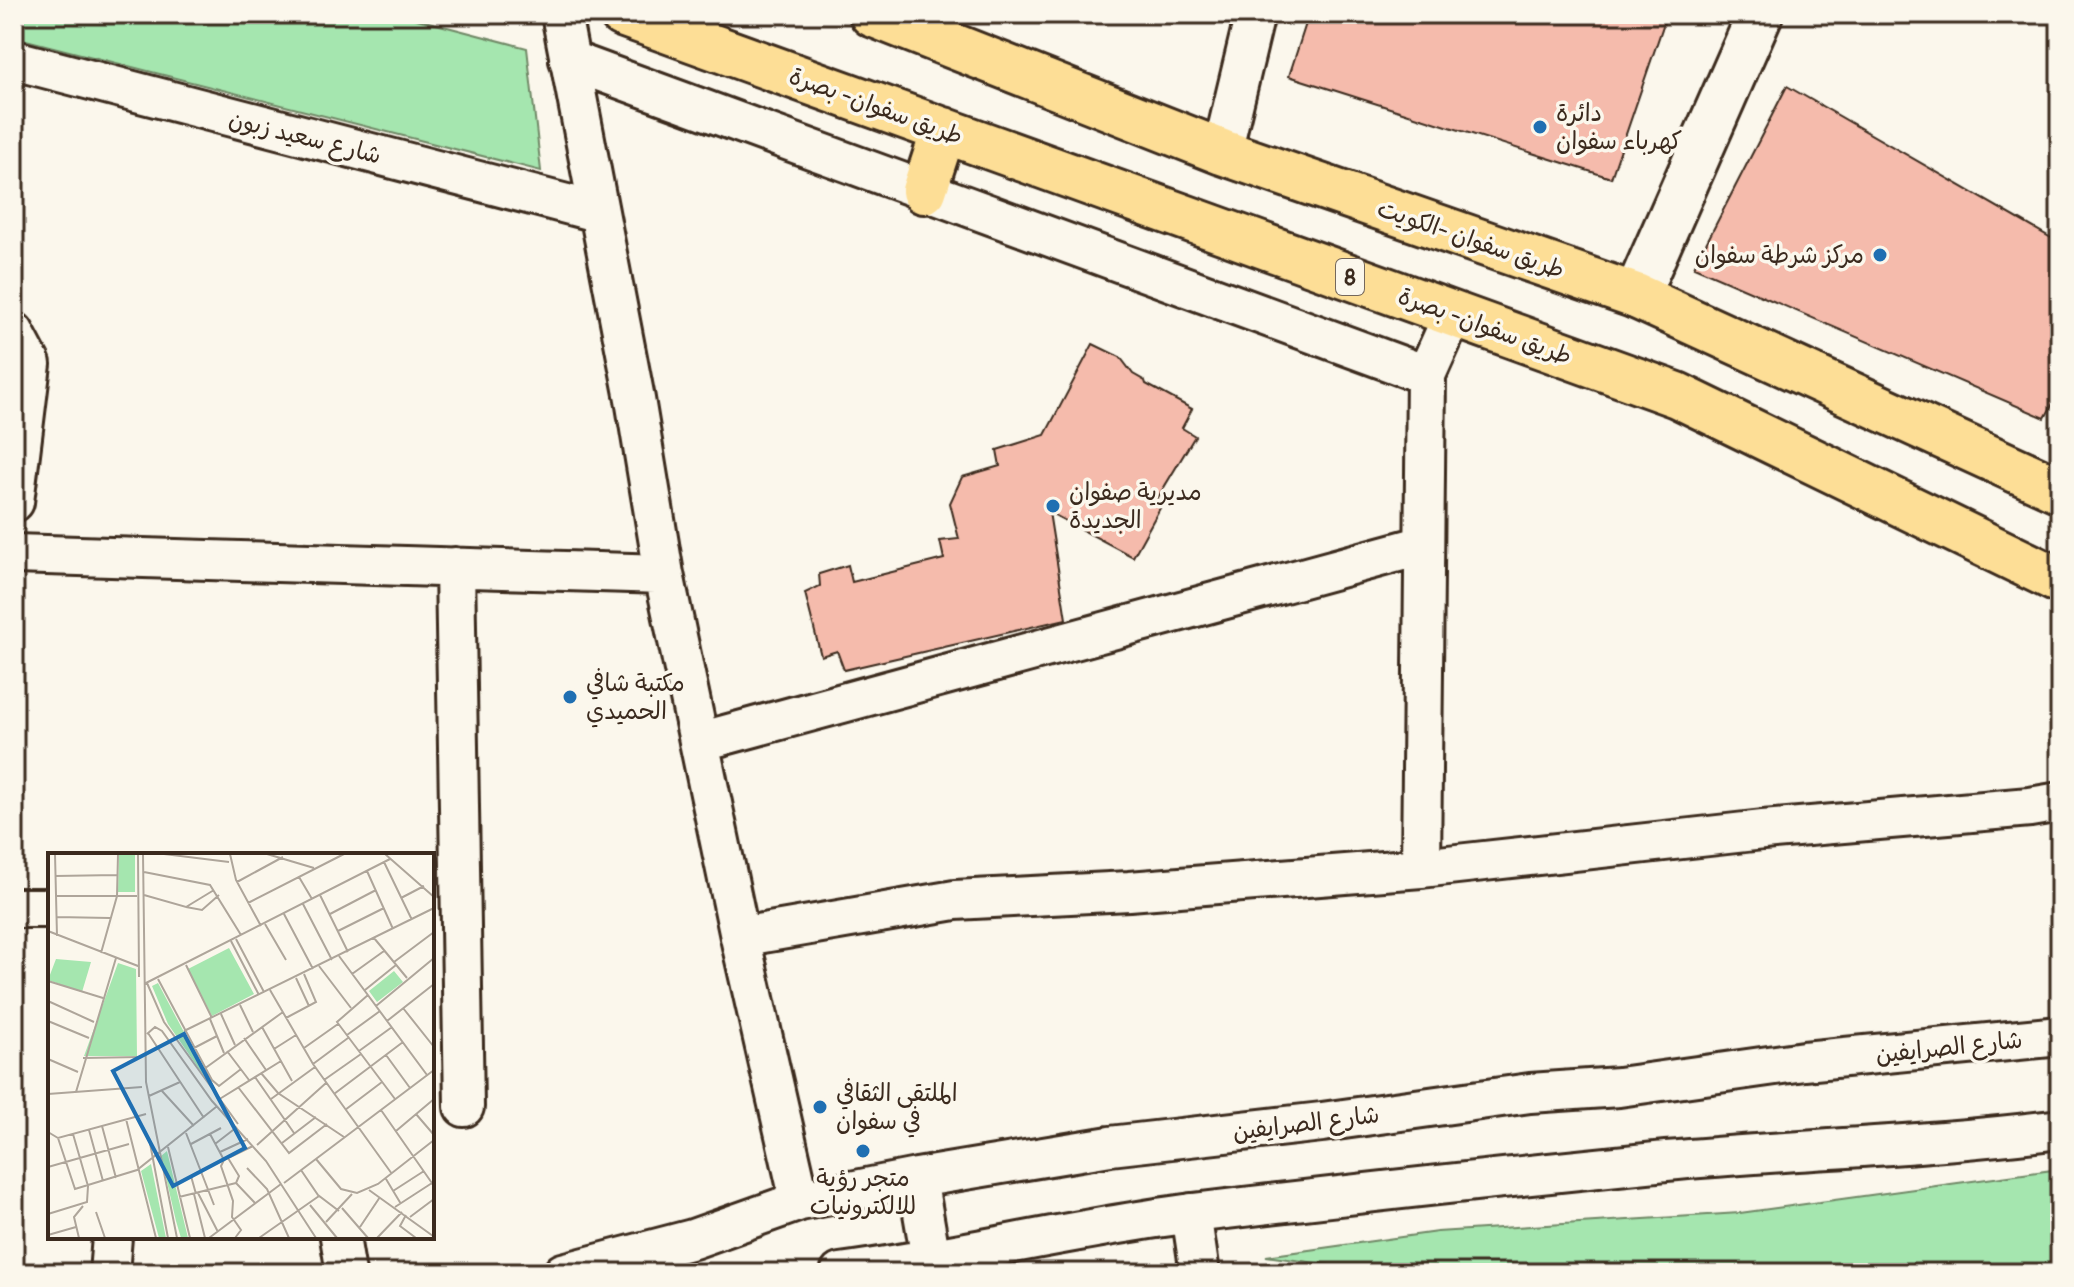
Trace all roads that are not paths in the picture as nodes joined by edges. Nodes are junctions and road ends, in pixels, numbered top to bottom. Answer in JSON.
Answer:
{"nodes":[{"id":1,"x":561,"y":14,"type":"edge"},
{"id":2,"x":622,"y":14,"type":"edge"},
{"id":3,"x":872,"y":14,"type":"edge"},
{"id":4,"x":1255,"y":14,"type":"edge"},
{"id":5,"x":1760,"y":14,"type":"edge"},
{"id":6,"x":14,"y":60,"type":"edge"},
{"id":7,"x":569,"y":60,"type":"junction"},
{"id":8,"x":944,"y":130,"type":"junction"},
{"id":9,"x":1222,"y":152,"type":"junction"},
{"id":10,"x":924,"y":191,"type":"junction"},
{"id":11,"x":597,"y":212,"type":"junction"},
{"id":12,"x":1636,"y":296,"type":"junction"},
{"id":13,"x":1453,"y":315,"type":"junction"},
{"id":14,"x":14,"y":332,"type":"edge"},
{"id":15,"x":1426,"y":375,"type":"junction"},
{"id":16,"x":2060,"y":490,"type":"edge"},
{"id":17,"x":14,"y":502,"type":"edge"},
{"id":18,"x":1424,"y":545,"type":"junction"},
{"id":19,"x":14,"y":554,"type":"edge"},
{"id":20,"x":455,"y":567,"type":"junction"},
{"id":21,"x":664,"y":574,"type":"junction"},
{"id":22,"x":2060,"y":581,"type":"edge"},
{"id":23,"x":699,"y":742,"type":"junction"},
{"id":24,"x":2060,"y":802,"type":"edge"},
{"id":25,"x":1421,"y":868,"type":"junction"},
{"id":26,"x":446,"y":907,"type":"edge"},
{"id":27,"x":14,"y":908,"type":"edge"},
{"id":28,"x":48,"y":908,"type":"edge"},
{"id":29,"x":740,"y":937,"type":"junction"},
{"id":30,"x":2060,"y":1036,"type":"edge"},
{"id":31,"x":464,"y":1107,"type":"dead end"},
{"id":32,"x":2060,"y":1129,"type":"edge"},
{"id":33,"x":917,"y":1178,"type":"junction"},
{"id":34,"x":800,"y":1201,"type":"junction"},
{"id":35,"x":1191,"y":1213,"type":"junction"},
{"id":36,"x":112,"y":1239,"type":"edge"},
{"id":37,"x":340,"y":1239,"type":"edge"},
{"id":38,"x":938,"y":1266,"type":"edge"},
{"id":39,"x":882,"y":1270,"type":"edge"},
{"id":40,"x":109,"y":1273,"type":"edge"},
{"id":41,"x":346,"y":1273,"type":"edge"},
{"id":42,"x":563,"y":1273,"type":"edge"},
{"id":43,"x":840,"y":1273,"type":"edge"},
{"id":44,"x":1200,"y":1273,"type":"edge"}],
"edges":[{"from":1,"to":7,"type":"street"},
{"from":2,"to":8,"type":"highway","name":"طريق سفوان- بصرة","number":"8"},
{"from":3,"to":9,"type":"highway","name":"طريق سفوان -الكويت"},
{"from":4,"to":9,"type":"street"},
{"from":5,"to":12,"type":"main road"},
{"from":6,"to":11,"type":"street","name":"شارع سعيد زبون"},
{"from":7,"to":10,"type":"street"},
{"from":7,"to":11,"type":"street"},
{"from":8,"to":10,"type":"highway"},
{"from":8,"to":13,"type":"highway","name":"طريق سفوان- بصرة","number":"8"},
{"from":9,"to":12,"type":"highway","name":"طريق سفوان -الكويت"},
{"from":10,"to":15,"type":"street"},
{"from":11,"to":21,"type":"street"},
{"from":12,"to":16,"type":"highway","name":"طريق سفوان -الكويت"},
{"from":13,"to":15,"type":"street"},
{"from":13,"to":22,"type":"highway","name":"طريق سفوان- بصرة","number":"8"},
{"from":14,"to":17,"type":"street"},
{"from":15,"to":18,"type":"street"},
{"from":18,"to":23,"type":"street"},
{"from":18,"to":25,"type":"street"},
{"from":19,"to":20,"type":"street"},
{"from":20,"to":21,"type":"street"},
{"from":20,"to":26,"type":"street"},
{"from":21,"to":23,"type":"street"},
{"from":23,"to":29,"type":"street"},
{"from":24,"to":25,"type":"street"},
{"from":25,"to":29,"type":"street"},
{"from":26,"to":31,"type":"street"},
{"from":27,"to":28,"type":"street"},
{"from":29,"to":34,"type":"street"},
{"from":30,"to":33,"type":"street","name":"شارع الصرايفين"},
{"from":32,"to":35,"type":"street"},
{"from":33,"to":34,"type":"street","name":"شارع الصرايفين"},
{"from":33,"to":38,"type":"street"},
{"from":34,"to":42,"type":"street","name":"شارع الصرايفين"},
{"from":35,"to":38,"type":"street"},
{"from":35,"to":44,"type":"street"},
{"from":36,"to":40,"type":"street"},
{"from":37,"to":41,"type":"street"},
{"from":38,"to":39,"type":"street"},
{"from":39,"to":43,"type":"street"}]}
